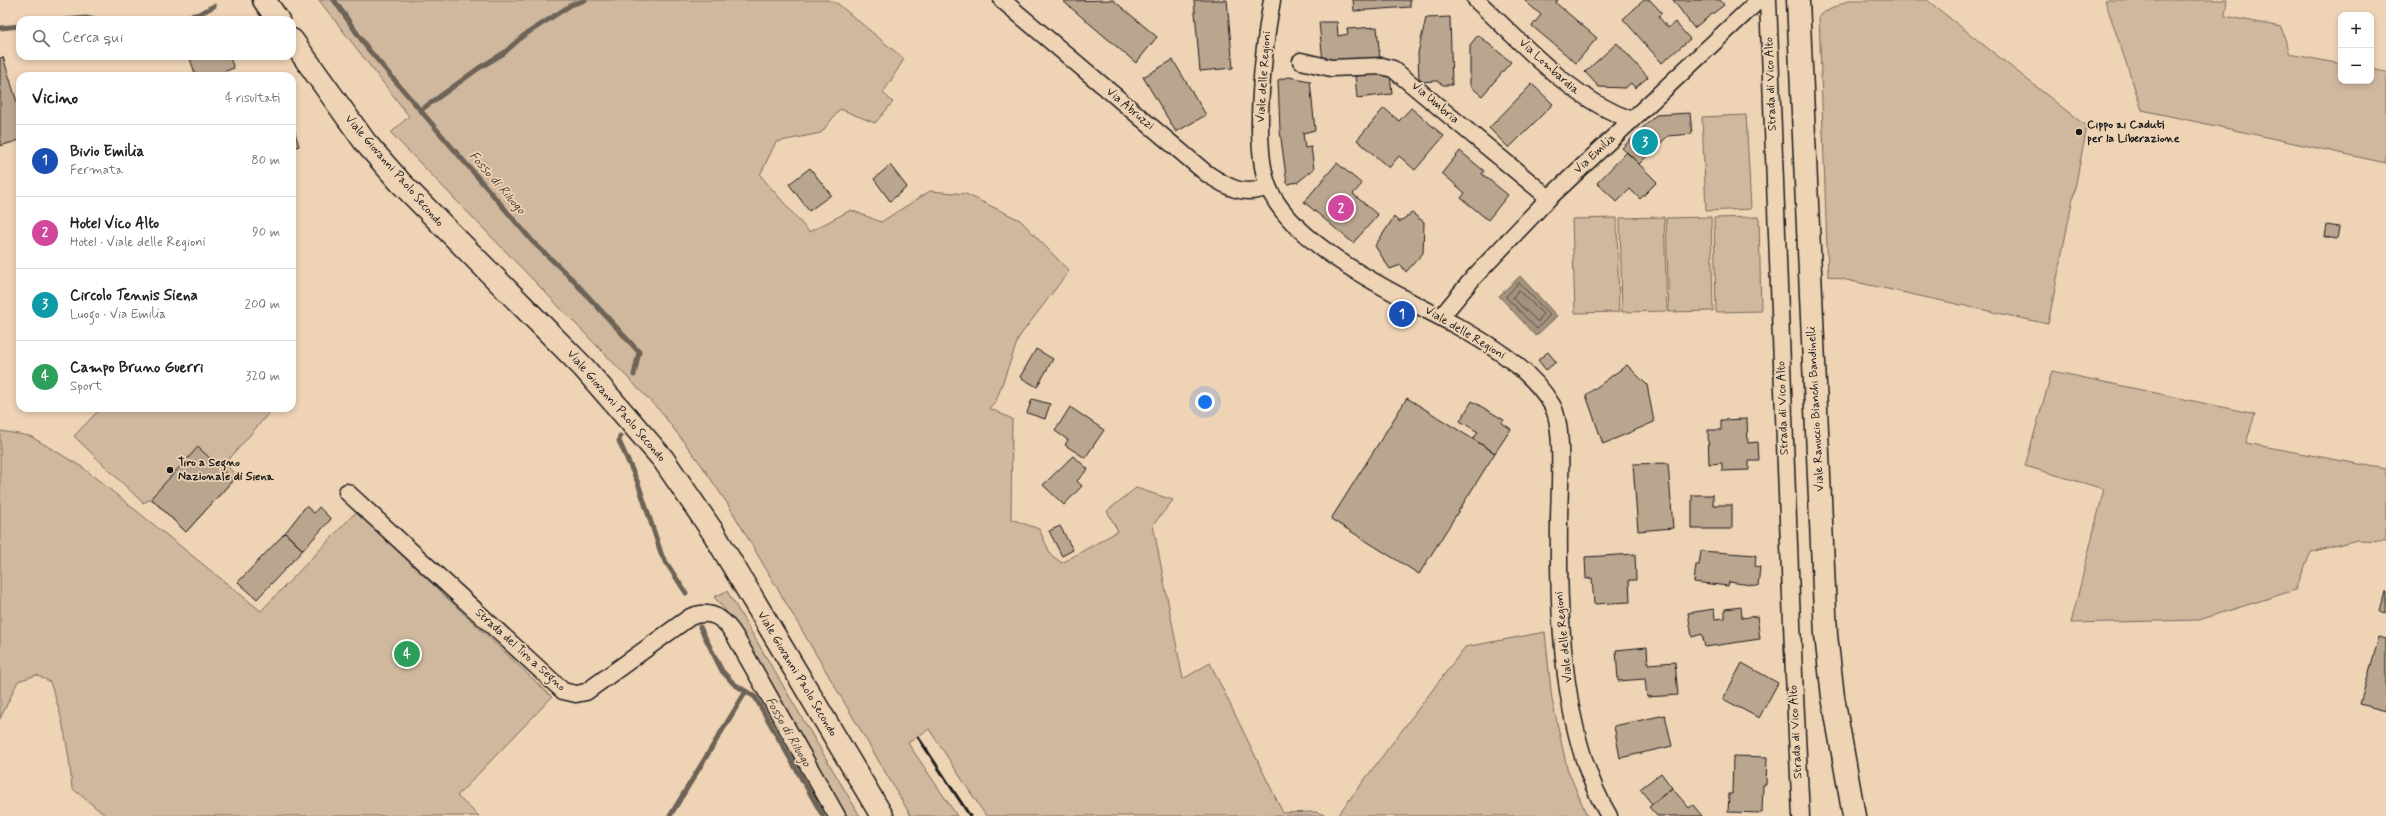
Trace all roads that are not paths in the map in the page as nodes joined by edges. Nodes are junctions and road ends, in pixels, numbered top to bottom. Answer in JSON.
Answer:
{"nodes":[{"id":1,"x":264,"y":0,"type":"edge"},
{"id":2,"x":1002,"y":0,"type":"edge"},
{"id":3,"x":1266,"y":0,"type":"edge"},
{"id":4,"x":1272,"y":0,"type":"edge"},
{"id":5,"x":1476,"y":0,"type":"edge"},
{"id":6,"x":1759,"y":0,"type":"edge"},
{"id":7,"x":1768,"y":0,"type":"edge"},
{"id":8,"x":1798,"y":0,"type":"edge"},
{"id":9,"x":275,"y":16,"type":"edge"},
{"id":10,"x":1268,"y":21,"type":"junction"},
{"id":11,"x":296,"y":46,"type":"edge"},
{"id":12,"x":1301,"y":61,"type":"dead end"},
{"id":13,"x":1632,"y":120,"type":"junction"},
{"id":14,"x":1268,"y":187,"type":"junction"},
{"id":15,"x":1549,"y":198,"type":"junction"},
{"id":16,"x":1441,"y":317,"type":"junction"},
{"id":17,"x":347,"y":492,"type":"dead end"},
{"id":18,"x":837,"y":816,"type":"edge"},
{"id":19,"x":882,"y":816,"type":"edge"},
{"id":20,"x":1609,"y":816,"type":"edge"},
{"id":21,"x":1801,"y":816,"type":"edge"},
{"id":22,"x":1854,"y":816,"type":"edge"}],
"edges":[{"from":1,"to":9,"type":"main road"},
{"from":2,"to":14,"type":"street","name":"Via Abruzzi"},
{"from":3,"to":10,"type":"street"},
{"from":4,"to":10,"type":"street","name":"Viale delle Regioni"},
{"from":5,"to":13,"type":"street","name":"Via Lombardia"},
{"from":6,"to":13,"type":"street","name":"Via Emilia"},
{"from":7,"to":21,"type":"street","name":"Strada di Vico Alto"},
{"from":8,"to":22,"type":"main road","name":"Viale Ranuccio Bianchi Bandinelli"},
{"from":10,"to":14,"type":"street","name":"Viale delle Regioni"},
{"from":11,"to":19,"type":"main road","name":"Viale Giovanni Paolo Secondo"},
{"from":12,"to":15,"type":"street","name":"Via Umbria"},
{"from":13,"to":15,"type":"street","name":"Via Emilia"},
{"from":14,"to":16,"type":"street","name":"Viale delle Regioni"},
{"from":15,"to":16,"type":"street","name":"Via Emilia"},
{"from":16,"to":20,"type":"street","name":"Viale delle Regioni"},
{"from":17,"to":18,"type":"street","name":"Strada del Tiro a Segno"}]}
